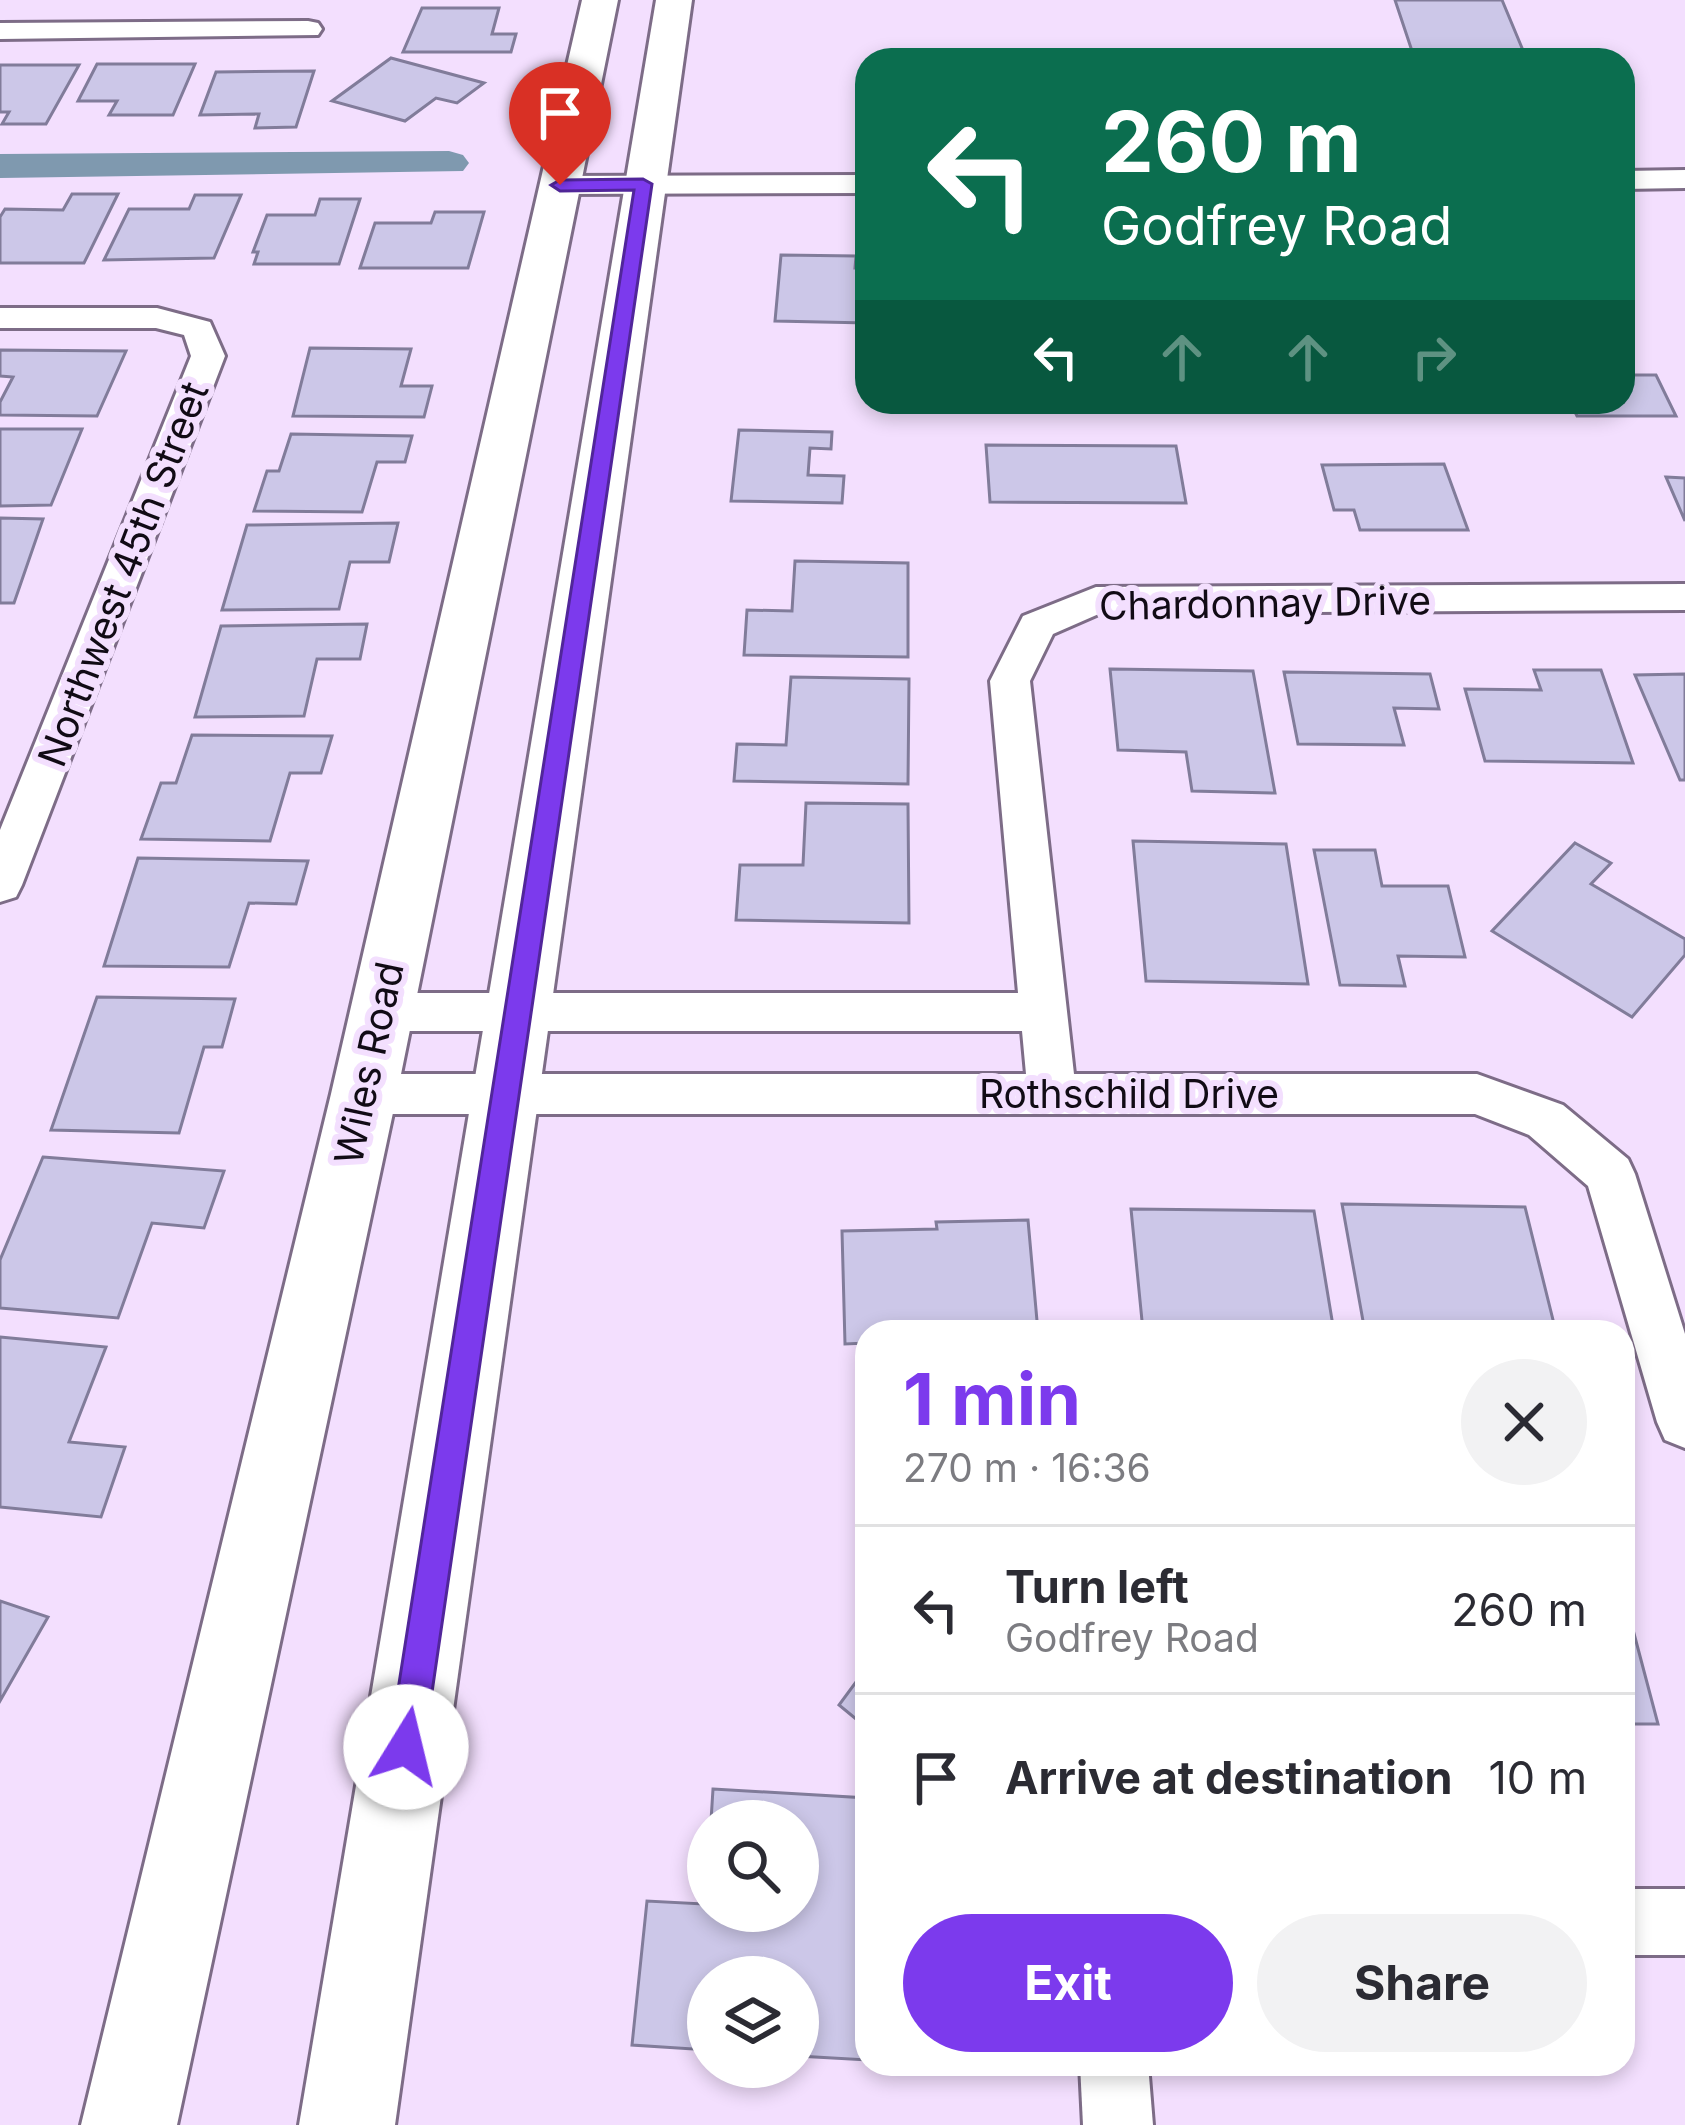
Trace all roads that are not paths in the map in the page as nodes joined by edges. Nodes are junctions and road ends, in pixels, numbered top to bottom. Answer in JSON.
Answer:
{"nodes":[{"id":1,"x":600,"y":0,"type":"edge"},
{"id":2,"x":674,"y":0,"type":"edge"},
{"id":3,"x":308,"y":29,"type":"dead end"},
{"id":4,"x":0,"y":31,"type":"edge"},
{"id":5,"x":1685,"y":179,"type":"edge"},
{"id":6,"x":1635,"y":180,"type":"edge"},
{"id":7,"x":643,"y":184,"type":"junction"},
{"id":8,"x":855,"y":184,"type":"edge"},
{"id":9,"x":560,"y":185,"type":"junction"},
{"id":10,"x":0,"y":318,"type":"edge"},
{"id":11,"x":1685,"y":597,"type":"edge"},
{"id":12,"x":0,"y":885,"type":"edge"},
{"id":13,"x":380,"y":1012,"type":"junction"},
{"id":14,"x":872,"y":1012,"type":"junction"},
{"id":15,"x":1045,"y":1012,"type":"junction"},
{"id":16,"x":510,"y":1053,"type":"junction"},
{"id":17,"x":364,"y":1094,"type":"junction"},
{"id":18,"x":871,"y":1094,"type":"junction"},
{"id":19,"x":1052,"y":1094,"type":"junction"},
{"id":20,"x":1685,"y":1422,"type":"edge"},
{"id":21,"x":1635,"y":1922,"type":"edge"},
{"id":22,"x":1685,"y":1922,"type":"edge"},
{"id":23,"x":1115,"y":2076,"type":"edge"},
{"id":24,"x":129,"y":2125,"type":"edge"},
{"id":25,"x":347,"y":2125,"type":"edge"},
{"id":26,"x":1118,"y":2125,"type":"edge"}],
"edges":[{"from":1,"to":9,"type":"main road","name":"Wiles Road"},
{"from":2,"to":7,"type":"main road"},
{"from":3,"to":4,"type":"street"},
{"from":5,"to":6,"type":"street"},
{"from":7,"to":8,"type":"street"},
{"from":7,"to":9,"type":"street"},
{"from":7,"to":16,"type":"main road"},
{"from":9,"to":13,"type":"main road","name":"Wiles Road"},
{"from":10,"to":12,"type":"street","name":"Northwest 45th Street"},
{"from":11,"to":15,"type":"street","name":"Chardonnay Drive"},
{"from":13,"to":16,"type":"street","name":"Rothschild Drive"},
{"from":13,"to":17,"type":"main road","name":"Wiles Road"},
{"from":14,"to":15,"type":"street","name":"Rothschild Drive"},
{"from":14,"to":16,"type":"street","name":"Rothschild Drive"},
{"from":14,"to":18,"type":"street"},
{"from":15,"to":19,"type":"street","name":"Chardonnay Drive"},
{"from":16,"to":17,"type":"street","name":"Rothschild Drive"},
{"from":16,"to":18,"type":"street","name":"Rothschild Drive"},
{"from":16,"to":25,"type":"main road"},
{"from":17,"to":24,"type":"main road","name":"Wiles Road"},
{"from":18,"to":19,"type":"street","name":"Rothschild Drive"},
{"from":19,"to":20,"type":"street","name":"Rothschild Drive"},
{"from":21,"to":22,"type":"street"},
{"from":23,"to":26,"type":"street"}]}
